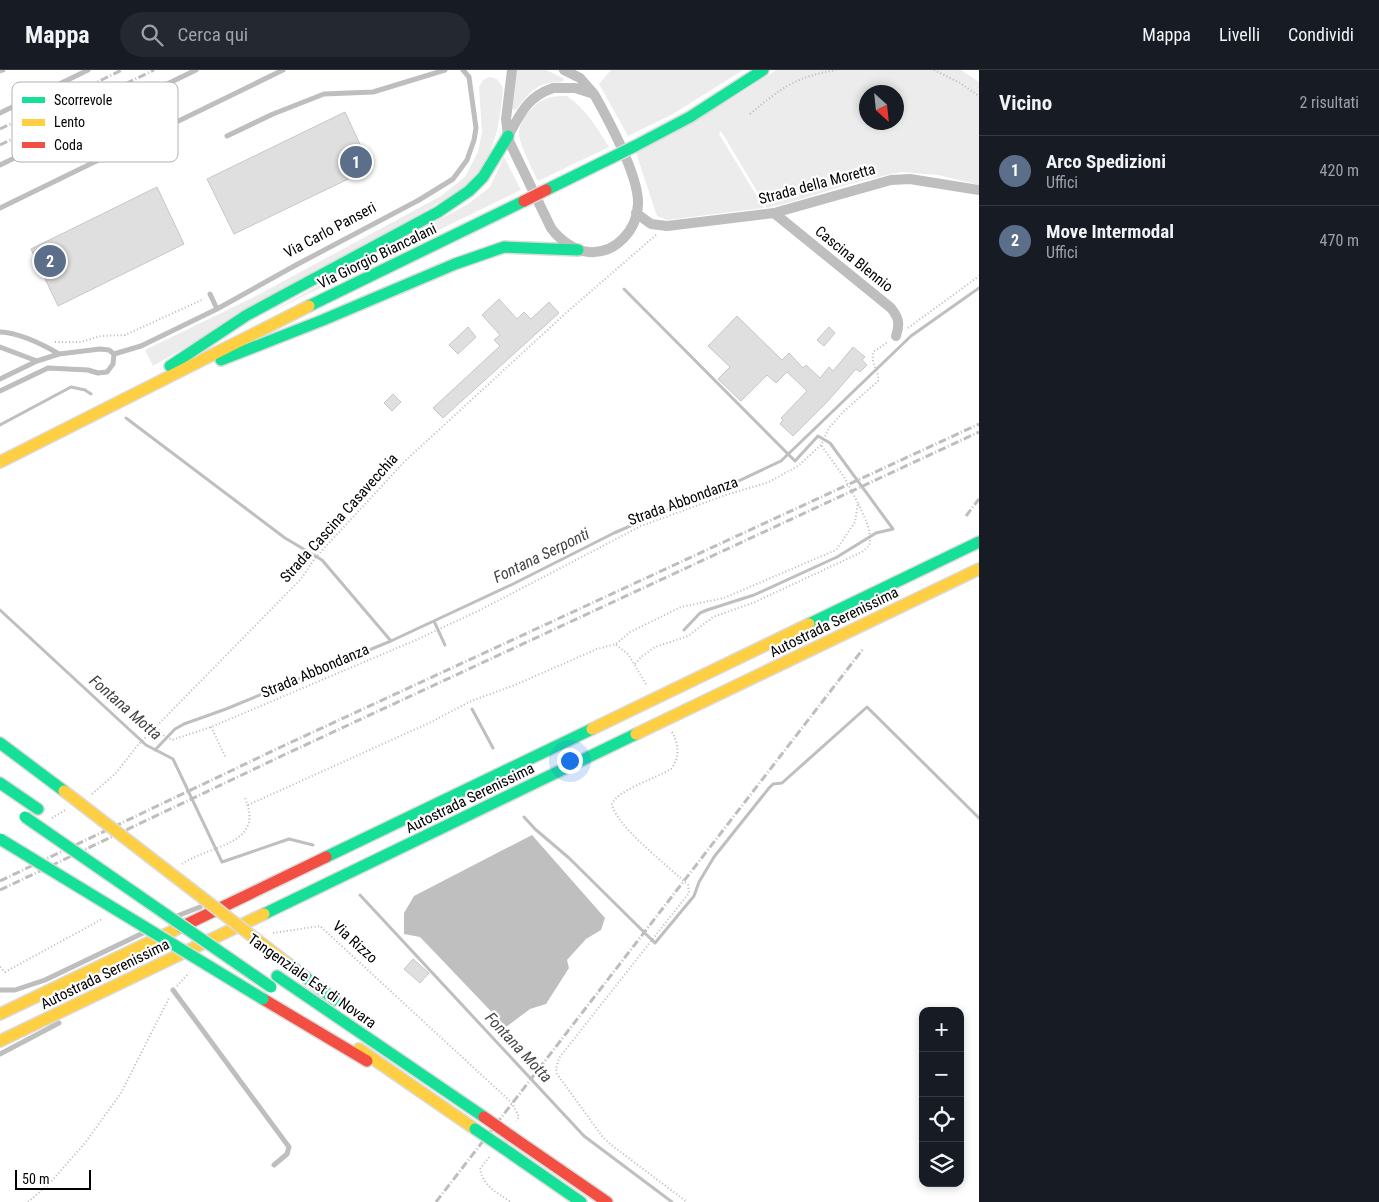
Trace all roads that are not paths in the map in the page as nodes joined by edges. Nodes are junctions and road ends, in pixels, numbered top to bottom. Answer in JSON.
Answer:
{"nodes":[{"id":1,"x":88,"y":70,"type":"edge"},
{"id":2,"x":196,"y":70,"type":"edge"},
{"id":3,"x":283,"y":70,"type":"edge"},
{"id":4,"x":445,"y":70,"type":"edge"},
{"id":5,"x":463,"y":70,"type":"edge"},
{"id":6,"x":512,"y":70,"type":"edge"},
{"id":7,"x":564,"y":70,"type":"edge"},
{"id":8,"x":763,"y":70,"type":"edge"},
{"id":9,"x":63,"y":82,"type":"edge"},
{"id":10,"x":171,"y":82,"type":"edge"},
{"id":11,"x":594,"y":94,"type":"junction"},
{"id":12,"x":12,"y":107,"type":"edge"},
{"id":13,"x":0,"y":113,"type":"edge"},
{"id":14,"x":178,"y":121,"type":"edge"},
{"id":15,"x":226,"y":136,"type":"dead end"},
{"id":16,"x":508,"y":136,"type":"junction"},
{"id":17,"x":12,"y":159,"type":"edge"},
{"id":18,"x":94,"y":162,"type":"edge"},
{"id":19,"x":0,"y":165,"type":"edge"},
{"id":20,"x":979,"y":190,"type":"edge"},
{"id":21,"x":0,"y":208,"type":"edge"},
{"id":22,"x":636,"y":213,"type":"junction"},
{"id":23,"x":774,"y":213,"type":"junction"},
{"id":24,"x":578,"y":250,"type":"junction"},
{"id":25,"x":211,"y":295,"type":"road end"},
{"id":26,"x":217,"y":309,"type":"junction"},
{"id":27,"x":0,"y":332,"type":"edge"},
{"id":28,"x":896,"y":336,"type":"road end"},
{"id":29,"x":0,"y":348,"type":"edge"},
{"id":30,"x":59,"y":354,"type":"junction"},
{"id":31,"x":114,"y":354,"type":"junction"},
{"id":32,"x":37,"y":361,"type":"junction"},
{"id":33,"x":0,"y":380,"type":"edge"},
{"id":34,"x":0,"y":391,"type":"edge"},
{"id":35,"x":100,"y":412,"type":"junction"},
{"id":36,"x":0,"y":462,"type":"edge"},
{"id":37,"x":979,"y":542,"type":"edge"},
{"id":38,"x":979,"y":569,"type":"edge"},
{"id":39,"x":0,"y":743,"type":"edge"},
{"id":40,"x":0,"y":783,"type":"edge"},
{"id":41,"x":42,"y":812,"type":"dead end"},
{"id":42,"x":22,"y":814,"type":"dead end"},
{"id":43,"x":0,"y":839,"type":"edge"},
{"id":44,"x":283,"y":878,"type":"junction"},
{"id":45,"x":229,"y":897,"type":"dead end"},
{"id":46,"x":220,"y":900,"type":"dead end"},
{"id":47,"x":174,"y":904,"type":"dead end"},
{"id":48,"x":166,"y":922,"type":"dead end"},
{"id":49,"x":157,"y":926,"type":"dead end"},
{"id":50,"x":230,"y":942,"type":"dead end"},
{"id":51,"x":147,"y":971,"type":"junction"},
{"id":52,"x":274,"y":973,"type":"dead end"},
{"id":53,"x":0,"y":990,"type":"edge"},
{"id":54,"x":173,"y":990,"type":"road end"},
{"id":55,"x":275,"y":990,"type":"dead end"},
{"id":56,"x":97,"y":1002,"type":"dead end"},
{"id":57,"x":303,"y":1010,"type":"dead end"},
{"id":58,"x":0,"y":1014,"type":"edge"},
{"id":59,"x":65,"y":1020,"type":"dead end"},
{"id":60,"x":0,"y":1041,"type":"edge"},
{"id":61,"x":0,"y":1054,"type":"edge"},
{"id":62,"x":430,"y":1081,"type":"junction"},
{"id":63,"x":424,"y":1094,"type":"junction"},
{"id":64,"x":274,"y":1165,"type":"dead end"},
{"id":65,"x":581,"y":1202,"type":"edge"},
{"id":66,"x":607,"y":1202,"type":"edge"}],
"edges":[{"from":1,"to":9,"type":"lane"},
{"from":2,"to":10,"type":"lane"},
{"from":3,"to":14,"type":"lane"},
{"from":4,"to":15,"type":"lane"},
{"from":5,"to":26,"type":"lane","name":"Via Carlo Panseri"},
{"from":6,"to":16,"type":"street"},
{"from":7,"to":11,"type":"street"},
{"from":8,"to":35,"type":"main road","name":"Via Giorgio Biancalani","bridge":true},
{"from":11,"to":16,"type":"street"},
{"from":11,"to":22,"type":"street"},
{"from":12,"to":13,"type":"lane"},
{"from":16,"to":24,"type":"street"},
{"from":16,"to":35,"type":"main road"},
{"from":17,"to":19,"type":"lane"},
{"from":18,"to":21,"type":"lane"},
{"from":20,"to":23,"type":"street","name":"Strada della Moretta"},
{"from":22,"to":23,"type":"street","name":"Strada della Moretta"},
{"from":22,"to":24,"type":"street"},
{"from":23,"to":28,"type":"street","name":"Cascina Blennio"},
{"from":24,"to":35,"type":"main road"},
{"from":25,"to":26,"type":"lane"},
{"from":26,"to":31,"type":"lane","name":"Via Carlo Panseri"},
{"from":27,"to":30,"type":"lane"},
{"from":29,"to":32,"type":"lane"},
{"from":30,"to":31,"type":"lane","name":"Via Carlo Panseri"},
{"from":30,"to":32,"type":"lane","name":"Via Carlo Panseri"},
{"from":31,"to":34,"type":"lane"},
{"from":32,"to":33,"type":"lane","name":"Via Carlo Panseri"},
{"from":35,"to":36,"type":"main road","name":"Via Giorgio Biancalani"},
{"from":37,"to":44,"type":"main road","name":"Autostrada Serenissima"},
{"from":38,"to":51,"type":"main road","name":"Autostrada Serenissima"},
{"from":39,"to":62,"type":"main road","bridge":true},
{"from":40,"to":41,"type":"main road"},
{"from":42,"to":55,"type":"main road","name":"Tangenziale Est di Novara","bridge":true},
{"from":43,"to":63,"type":"main road","bridge":true},
{"from":44,"to":45,"type":"lane"},
{"from":44,"to":58,"type":"main road","name":"Autostrada Serenissima"},
{"from":46,"to":48,"type":"lane"},
{"from":47,"to":50,"type":"main road","name":"Tangenziale Est di Novara"},
{"from":49,"to":53,"type":"lane"},
{"from":51,"to":56,"type":"lane"},
{"from":51,"to":60,"type":"main road","name":"Autostrada Serenissima"},
{"from":52,"to":62,"type":"main road","name":"Tangenziale Est di Novara"},
{"from":54,"to":64,"type":"lane"},
{"from":57,"to":63,"type":"main road","name":"Tangenziale Est di Novara"},
{"from":59,"to":61,"type":"lane"},
{"from":62,"to":66,"type":"main road","name":"Tangenziale Est di Novara","bridge":true},
{"from":63,"to":65,"type":"main road","name":"Tangenziale Est di Novara","bridge":true}]}
